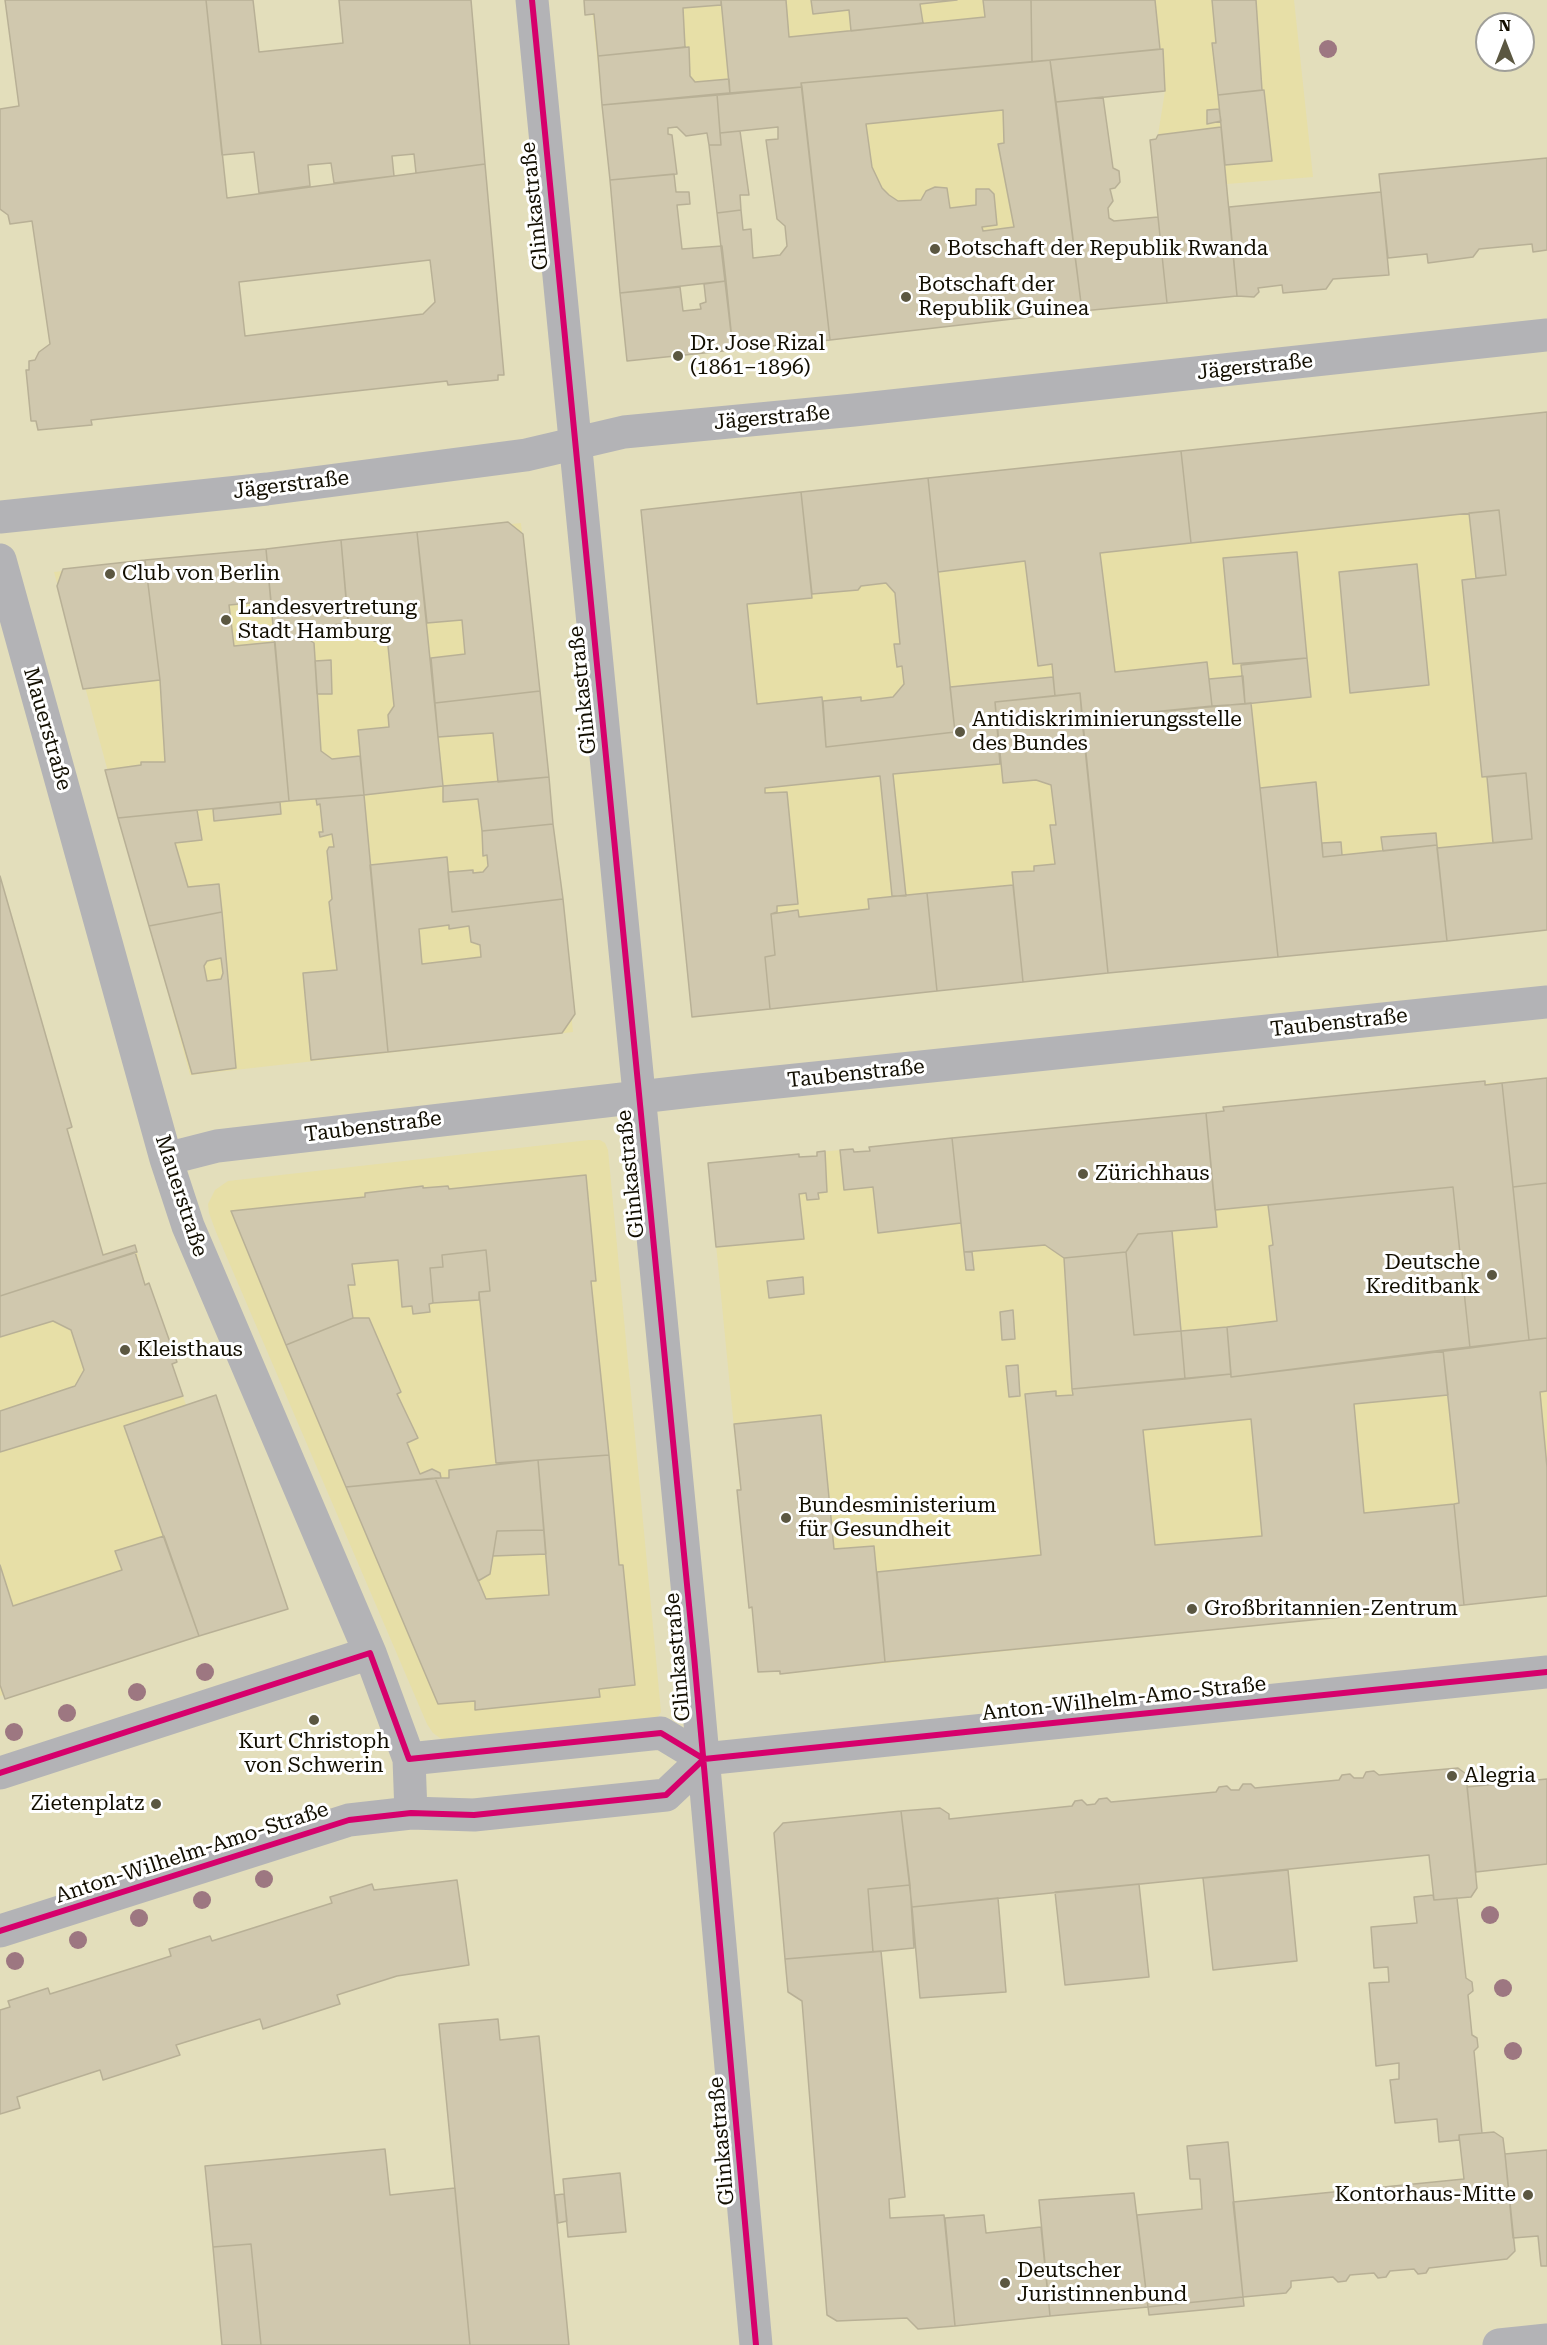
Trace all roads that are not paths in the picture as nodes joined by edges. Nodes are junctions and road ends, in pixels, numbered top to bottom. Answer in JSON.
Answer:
{"nodes":[{"id":1,"x":532,"y":0,"type":"edge"},
{"id":2,"x":1547,"y":335,"type":"edge"},
{"id":3,"x":575,"y":443,"type":"junction"},
{"id":4,"x":0,"y":517,"type":"edge"},
{"id":5,"x":0,"y":560,"type":"edge"},
{"id":6,"x":1547,"y":1002,"type":"edge"},
{"id":7,"x":640,"y":1097,"type":"junction"},
{"id":8,"x":166,"y":1159,"type":"junction"},
{"id":9,"x":370,"y":1653,"type":"junction"},
{"id":10,"x":1547,"y":1672,"type":"edge"},
{"id":11,"x":409,"y":1759,"type":"junction"},
{"id":12,"x":704,"y":1759,"type":"junction"},
{"id":13,"x":0,"y":1773,"type":"edge"},
{"id":14,"x":411,"y":1813,"type":"junction"},
{"id":15,"x":0,"y":1931,"type":"edge"},
{"id":16,"x":1547,"y":2340,"type":"edge"},
{"id":17,"x":756,"y":2345,"type":"edge"},
{"id":18,"x":1499,"y":2345,"type":"edge"}],
"edges":[{"from":1,"to":3,"type":"street","name":"Glinkastraße"},
{"from":2,"to":3,"type":"street","name":"Jägerstraße"},
{"from":3,"to":4,"type":"street","name":"Jägerstraße"},
{"from":3,"to":7,"type":"street","name":"Glinkastraße"},
{"from":5,"to":8,"type":"street","name":"Mauerstraße"},
{"from":6,"to":7,"type":"street","name":"Taubenstraße"},
{"from":7,"to":8,"type":"street","name":"Taubenstraße"},
{"from":7,"to":12,"type":"street","name":"Glinkastraße"},
{"from":8,"to":9,"type":"street","name":"Mauerstraße"},
{"from":9,"to":11,"type":"street","name":"Mauerstraße"},
{"from":9,"to":13,"type":"street"},
{"from":10,"to":12,"type":"street","name":"Anton-Wilhelm-Amo-Straße"},
{"from":11,"to":12,"type":"street"},
{"from":11,"to":14,"type":"street","name":"Mauerstraße"},
{"from":12,"to":14,"type":"street","name":"Anton-Wilhelm-Amo-Straße"},
{"from":12,"to":17,"type":"street","name":"Glinkastraße"},
{"from":14,"to":15,"type":"street","name":"Anton-Wilhelm-Amo-Straße"},
{"from":16,"to":18,"type":"street"}]}
